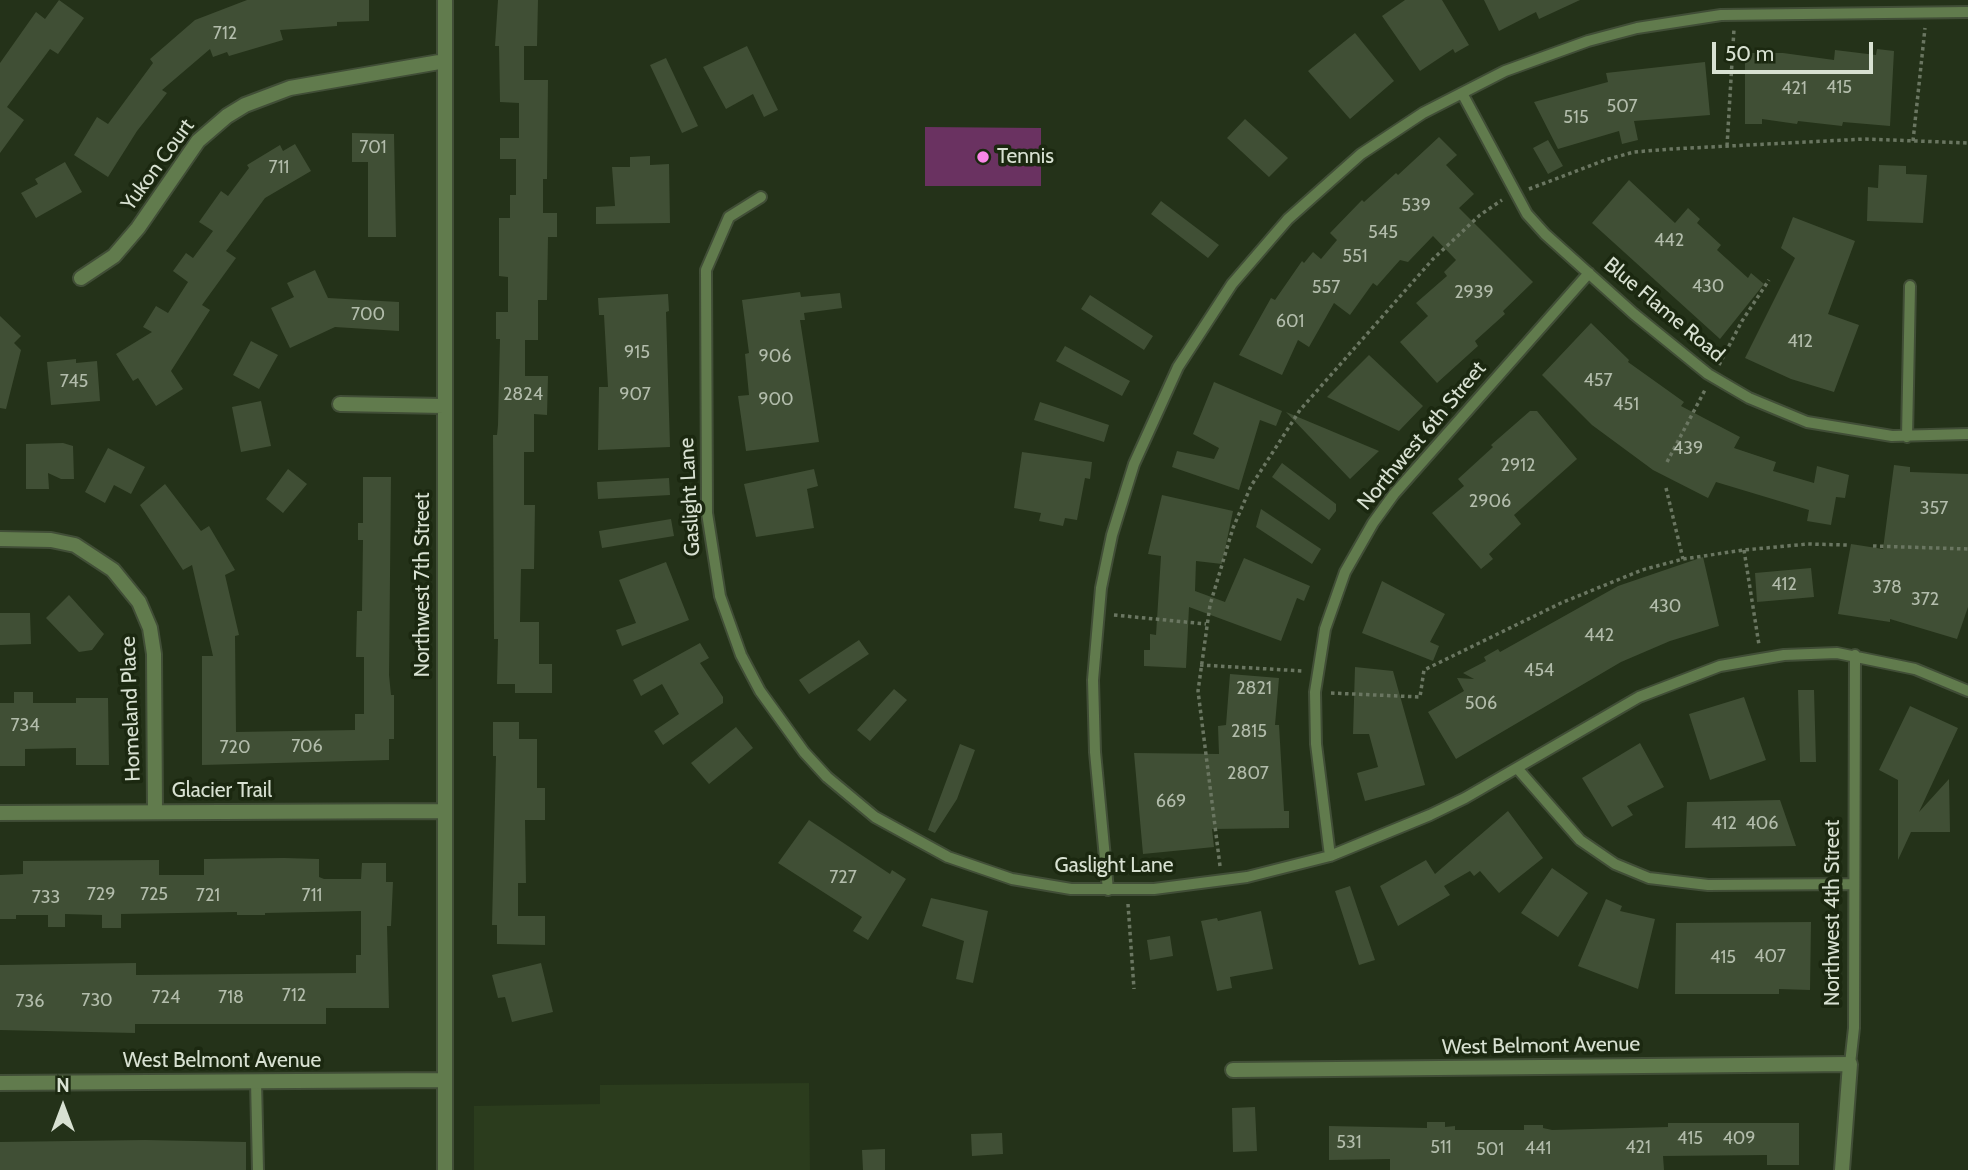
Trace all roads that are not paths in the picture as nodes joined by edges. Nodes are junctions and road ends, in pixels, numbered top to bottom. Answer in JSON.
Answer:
{"nodes":[{"id":1,"x":445,"y":0,"type":"edge"},
{"id":2,"x":1968,"y":12,"type":"edge"},
{"id":3,"x":445,"y":61,"type":"junction"},
{"id":4,"x":1462,"y":93,"type":"junction"},
{"id":5,"x":761,"y":197,"type":"dead end"},
{"id":6,"x":1589,"y":273,"type":"junction"},
{"id":7,"x":81,"y":278,"type":"dead end"},
{"id":8,"x":1910,"y":286,"type":"dead end"},
{"id":9,"x":340,"y":404,"type":"dead end"},
{"id":10,"x":444,"y":406,"type":"junction"},
{"id":11,"x":1968,"y":434,"type":"edge"},
{"id":12,"x":1908,"y":437,"type":"junction"},
{"id":13,"x":0,"y":539,"type":"edge"},
{"id":14,"x":1855,"y":655,"type":"junction"},
{"id":15,"x":1968,"y":691,"type":"edge"},
{"id":16,"x":1517,"y":768,"type":"junction"},
{"id":17,"x":444,"y":811,"type":"junction"},
{"id":18,"x":155,"y":812,"type":"junction"},
{"id":19,"x":0,"y":813,"type":"edge"},
{"id":20,"x":1330,"y":856,"type":"junction"},
{"id":21,"x":1854,"y":884,"type":"junction"},
{"id":22,"x":1108,"y":890,"type":"junction"},
{"id":23,"x":1850,"y":1064,"type":"junction"},
{"id":24,"x":1233,"y":1070,"type":"dead end"},
{"id":25,"x":444,"y":1080,"type":"junction"},
{"id":26,"x":256,"y":1081,"type":"junction"},
{"id":27,"x":0,"y":1083,"type":"edge"},
{"id":28,"x":258,"y":1170,"type":"edge"},
{"id":29,"x":445,"y":1170,"type":"edge"},
{"id":30,"x":1842,"y":1170,"type":"edge"}],
"edges":[{"from":1,"to":3,"type":"street","name":"Northwest 7th Street"},
{"from":2,"to":4,"type":"lane"},
{"from":3,"to":7,"type":"street","name":"Yukon Court"},
{"from":3,"to":10,"type":"street","name":"Northwest 7th Street"},
{"from":4,"to":6,"type":"lane","name":"Blue Flame Road"},
{"from":4,"to":22,"type":"lane"},
{"from":5,"to":22,"type":"lane","name":"Gaslight Lane"},
{"from":6,"to":12,"type":"lane","name":"Blue Flame Road"},
{"from":6,"to":20,"type":"lane","name":"Northwest 6th Street"},
{"from":8,"to":12,"type":"lane"},
{"from":9,"to":10,"type":"street"},
{"from":10,"to":17,"type":"street","name":"Northwest 7th Street"},
{"from":11,"to":12,"type":"lane","name":"Blue Flame Road"},
{"from":13,"to":18,"type":"street","name":"Homeland Place"},
{"from":14,"to":15,"type":"lane","name":"Gaslight Lane"},
{"from":14,"to":16,"type":"lane","name":"Gaslight Lane"},
{"from":14,"to":21,"type":"lane","name":"Northwest 4th Street"},
{"from":16,"to":20,"type":"lane","name":"Gaslight Lane"},
{"from":16,"to":21,"type":"lane"},
{"from":17,"to":18,"type":"street","name":"Glacier Trail"},
{"from":17,"to":25,"type":"street","name":"Northwest 7th Street"},
{"from":18,"to":19,"type":"street","name":"Glacier Trail"},
{"from":20,"to":22,"type":"lane","name":"Gaslight Lane"},
{"from":21,"to":23,"type":"lane","name":"Northwest 4th Street"},
{"from":23,"to":24,"type":"street","name":"West Belmont Avenue"},
{"from":23,"to":30,"type":"street","name":"Northwest 4th Street"},
{"from":25,"to":26,"type":"street","name":"West Belmont Avenue"},
{"from":25,"to":29,"type":"street","name":"Northwest 7th Street"},
{"from":26,"to":27,"type":"street","name":"West Belmont Avenue"},
{"from":26,"to":28,"type":"lane"}]}
